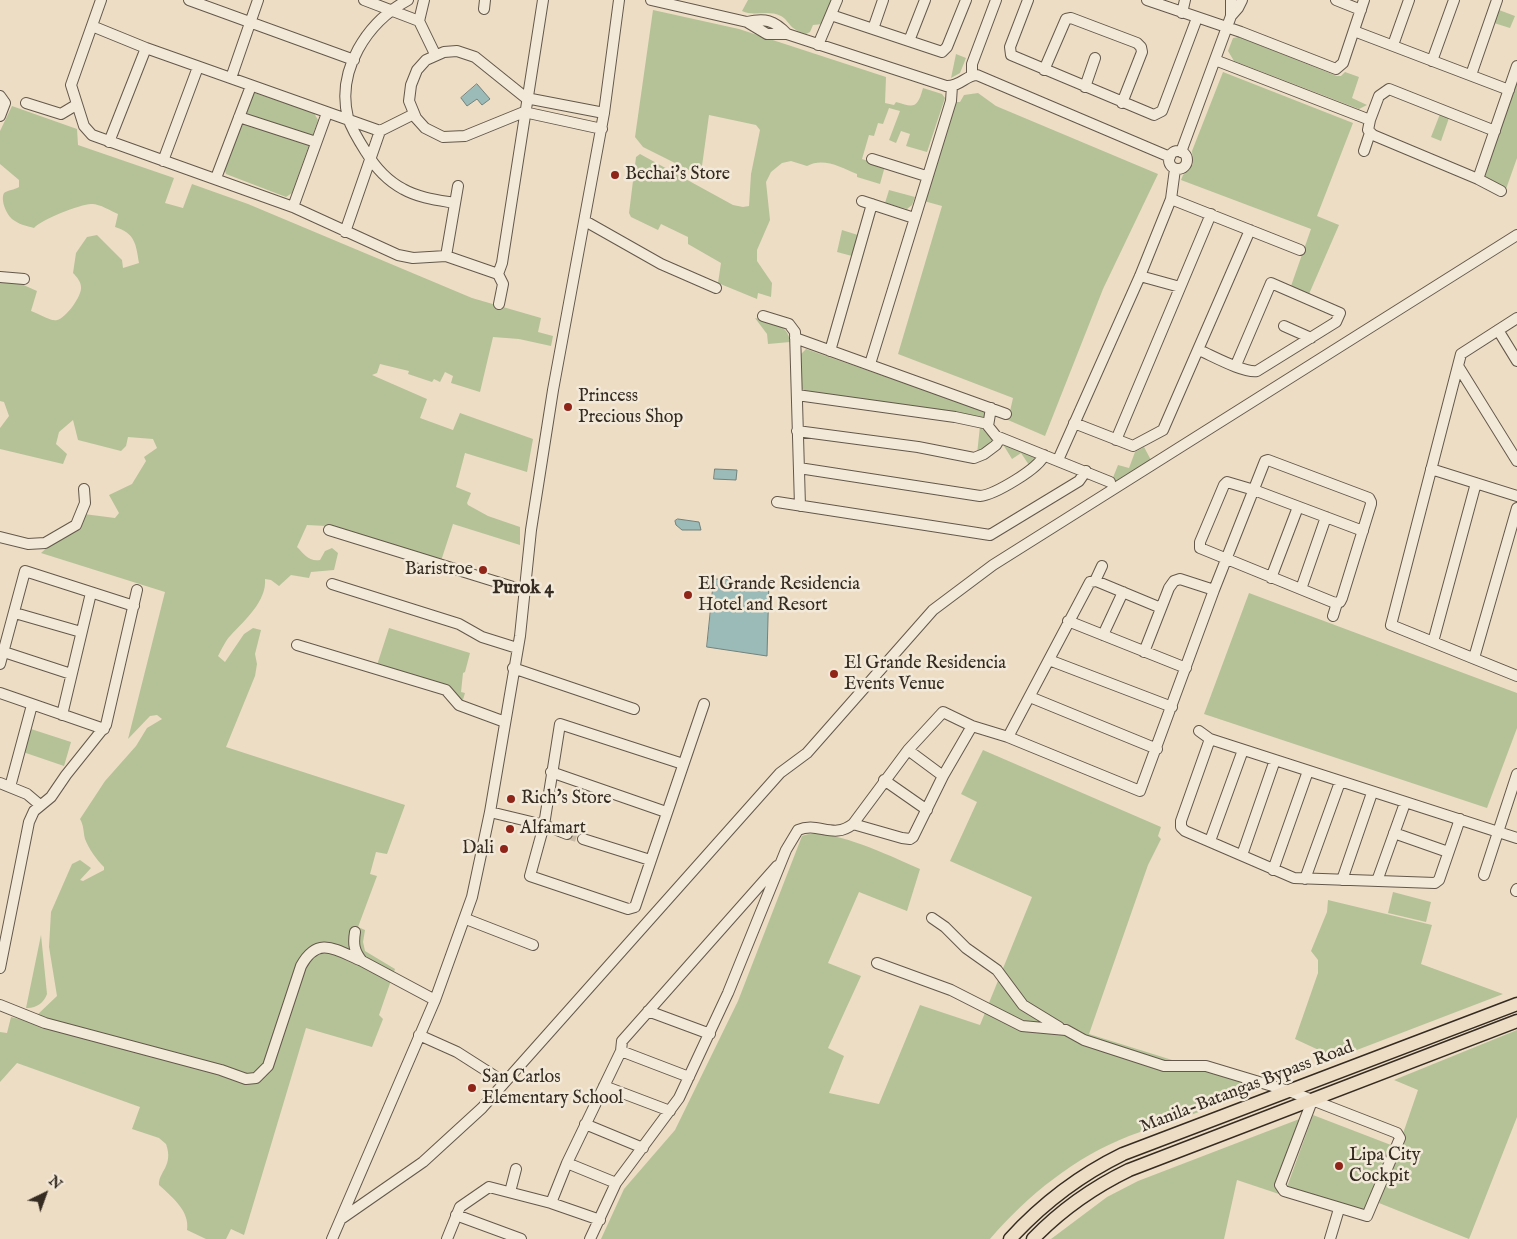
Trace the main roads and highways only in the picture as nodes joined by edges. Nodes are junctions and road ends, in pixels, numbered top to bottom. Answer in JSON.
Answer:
{"nodes":[{"id":1,"x":1517,"y":1004,"type":"edge"},
{"id":2,"x":1517,"y":1021,"type":"edge"},
{"id":3,"x":1010,"y":1239,"type":"edge"},
{"id":4,"x":1032,"y":1239,"type":"edge"}],
"edges":[{"from":1,"to":3,"type":"main road","name":"Manila-Batangas Bypass Road"},
{"from":2,"to":4,"type":"main road","name":"Manila-Batangas Bypass Road"}]}
